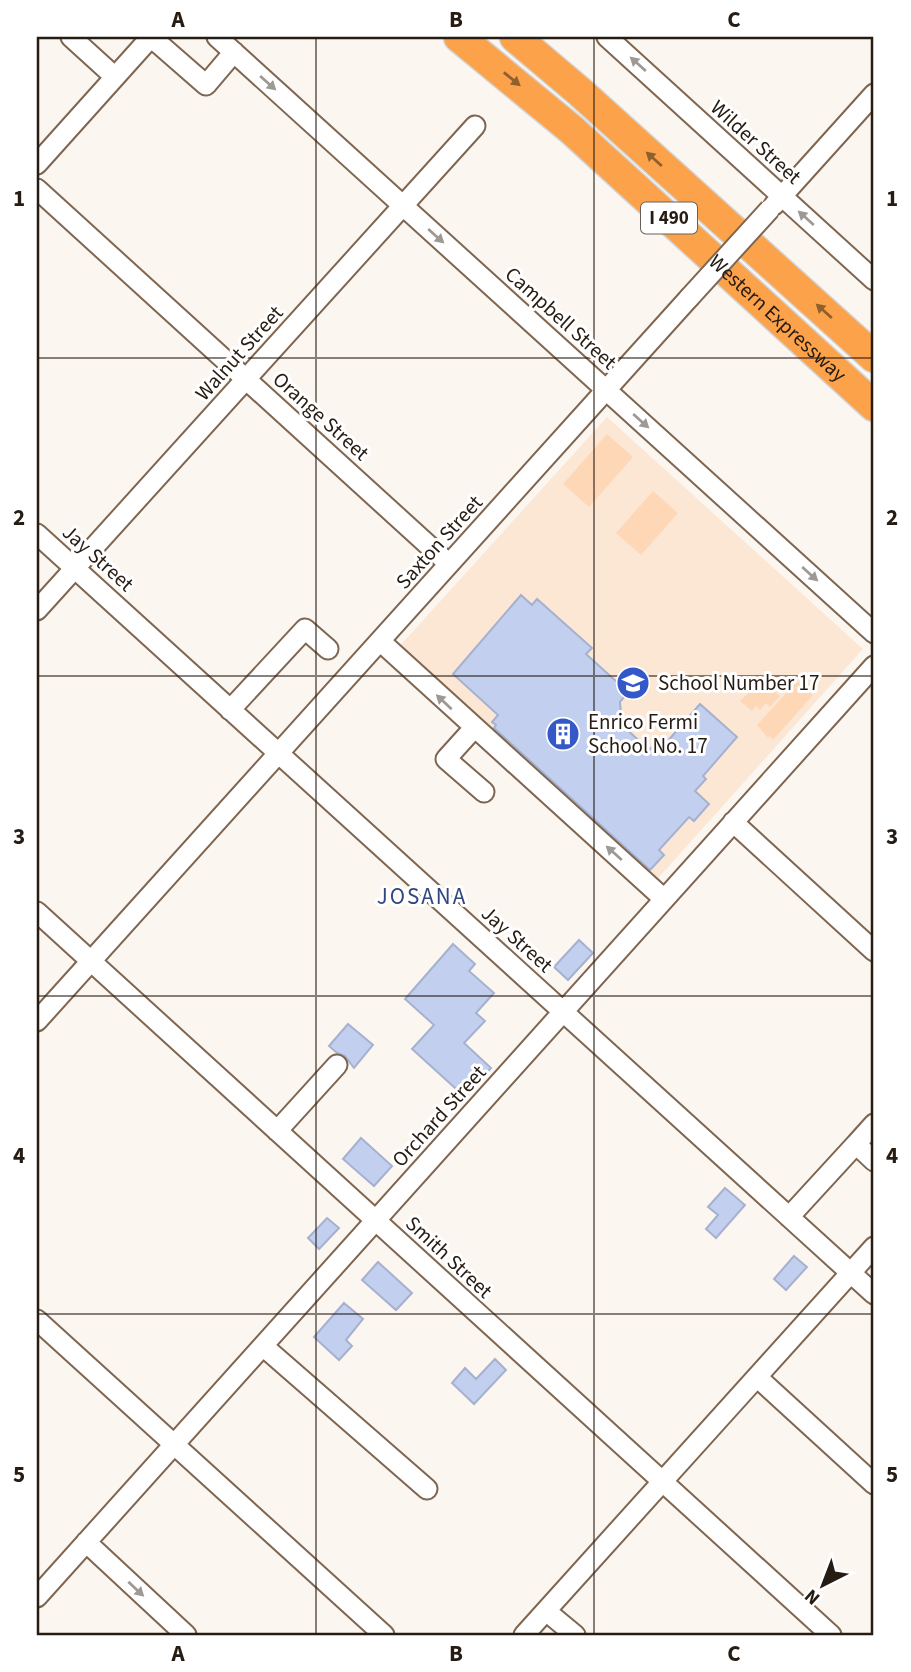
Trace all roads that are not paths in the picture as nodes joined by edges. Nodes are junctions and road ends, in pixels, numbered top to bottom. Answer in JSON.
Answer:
{"nodes":[{"id":1,"x":71,"y":37,"type":"edge"},
{"id":2,"x":151,"y":37,"type":"edge"},
{"id":3,"x":218,"y":37,"type":"edge"},
{"id":4,"x":459,"y":37,"type":"edge"},
{"id":5,"x":516,"y":37,"type":"edge"},
{"id":6,"x":607,"y":37,"type":"edge"},
{"id":7,"x":234,"y":52,"type":"junction"},
{"id":8,"x":115,"y":77,"type":"junction"},
{"id":9,"x":874,"y":94,"type":"edge"},
{"id":10,"x":475,"y":126,"type":"dead end"},
{"id":11,"x":37,"y":163,"type":"edge"},
{"id":12,"x":37,"y":189,"type":"edge"},
{"id":13,"x":776,"y":203,"type":"junction"},
{"id":14,"x":403,"y":205,"type":"junction"},
{"id":15,"x":874,"y":280,"type":"edge"},
{"id":16,"x":874,"y":356,"type":"edge"},
{"id":17,"x":246,"y":379,"type":"junction"},
{"id":18,"x":607,"y":390,"type":"junction"},
{"id":19,"x":874,"y":405,"type":"edge"},
{"id":20,"x":37,"y":534,"type":"edge"},
{"id":21,"x":449,"y":564,"type":"junction"},
{"id":22,"x":75,"y":568,"type":"junction"},
{"id":23,"x":37,"y":610,"type":"edge"},
{"id":24,"x":874,"y":633,"type":"edge"},
{"id":25,"x":380,"y":641,"type":"junction"},
{"id":26,"x":328,"y":649,"type":"dead end"},
{"id":27,"x":874,"y":666,"type":"edge"},
{"id":28,"x":230,"y":710,"type":"junction"},
{"id":29,"x":474,"y":728,"type":"junction"},
{"id":30,"x":279,"y":753,"type":"junction"},
{"id":31,"x":484,"y":792,"type":"dead end"},
{"id":32,"x":733,"y":822,"type":"junction"},
{"id":33,"x":664,"y":899,"type":"junction"},
{"id":34,"x":37,"y":912,"type":"edge"},
{"id":35,"x":874,"y":950,"type":"edge"},
{"id":36,"x":91,"y":961,"type":"junction"},
{"id":37,"x":563,"y":1012,"type":"junction"},
{"id":38,"x":37,"y":1021,"type":"edge"},
{"id":39,"x":337,"y":1066,"type":"dead end"},
{"id":40,"x":874,"y":1124,"type":"edge"},
{"id":41,"x":277,"y":1131,"type":"junction"},
{"id":42,"x":856,"y":1144,"type":"junction"},
{"id":43,"x":874,"y":1161,"type":"edge"},
{"id":44,"x":789,"y":1217,"type":"junction"},
{"id":45,"x":376,"y":1220,"type":"junction"},
{"id":46,"x":874,"y":1247,"type":"edge"},
{"id":47,"x":851,"y":1273,"type":"junction"},
{"id":48,"x":874,"y":1294,"type":"edge"},
{"id":49,"x":37,"y":1320,"type":"edge"},
{"id":50,"x":263,"y":1346,"type":"junction"},
{"id":51,"x":757,"y":1377,"type":"junction"},
{"id":52,"x":174,"y":1445,"type":"junction"},
{"id":53,"x":662,"y":1483,"type":"junction"},
{"id":54,"x":874,"y":1484,"type":"edge"},
{"id":55,"x":427,"y":1489,"type":"dead end"},
{"id":56,"x":86,"y":1542,"type":"junction"},
{"id":57,"x":37,"y":1597,"type":"edge"},
{"id":58,"x":546,"y":1611,"type":"junction"},
{"id":59,"x":186,"y":1635,"type":"edge"},
{"id":60,"x":384,"y":1635,"type":"edge"},
{"id":61,"x":524,"y":1635,"type":"edge"},
{"id":62,"x":575,"y":1635,"type":"edge"},
{"id":63,"x":831,"y":1635,"type":"edge"}],
"edges":[{"from":1,"to":8,"type":"street"},
{"from":2,"to":7,"type":"street"},
{"from":2,"to":8,"type":"street"},
{"from":3,"to":7,"type":"street","name":"Campbell Street"},
{"from":4,"to":19,"type":"highway","name":"Western Expressway","number":"I 490","one_way":true},
{"from":16,"to":5,"type":"highway","name":"Western Expressway","number":"I 490","one_way":true},
{"from":13,"to":6,"type":"street","name":"Wilder Street","one_way":true},
{"from":7,"to":14,"type":"street","name":"Campbell Street","one_way":true},
{"from":8,"to":11,"type":"street"},
{"from":9,"to":13,"type":"street","name":"Saxton Street"},
{"from":10,"to":14,"type":"street","name":"Walnut Street"},
{"from":12,"to":17,"type":"street","name":"Orange Street"},
{"from":15,"to":13,"type":"street","name":"Wilder Street","one_way":true},
{"from":13,"to":18,"type":"street","name":"Saxton Street","bridge":true},
{"from":14,"to":17,"type":"street","name":"Walnut Street"},
{"from":14,"to":18,"type":"street","name":"Campbell Street","one_way":true},
{"from":17,"to":21,"type":"street","name":"Orange Street"},
{"from":17,"to":22,"type":"street","name":"Walnut Street"},
{"from":18,"to":21,"type":"street","name":"Saxton Street"},
{"from":18,"to":24,"type":"street","name":"Campbell Street","one_way":true},
{"from":20,"to":22,"type":"street","name":"Jay Street"},
{"from":21,"to":25,"type":"street","name":"Saxton Street"},
{"from":22,"to":23,"type":"street","name":"Walnut Street"},
{"from":22,"to":28,"type":"street","name":"Jay Street"},
{"from":29,"to":25,"type":"street","one_way":true},
{"from":25,"to":30,"type":"street","name":"Saxton Street"},
{"from":26,"to":28,"type":"street"},
{"from":27,"to":32,"type":"street","name":"Orchard Street"},
{"from":28,"to":30,"type":"street","name":"Jay Street"},
{"from":29,"to":31,"type":"street"},
{"from":33,"to":29,"type":"street","one_way":true},
{"from":30,"to":36,"type":"street","name":"Saxton Street"},
{"from":30,"to":37,"type":"street","name":"Jay Street"},
{"from":32,"to":33,"type":"street","name":"Orchard Street"},
{"from":32,"to":35,"type":"street"},
{"from":33,"to":37,"type":"street","name":"Orchard Street"},
{"from":34,"to":36,"type":"street","name":"Smith Street"},
{"from":36,"to":38,"type":"street","name":"Saxton Street"},
{"from":36,"to":41,"type":"street","name":"Smith Street"},
{"from":37,"to":44,"type":"street","name":"Jay Street"},
{"from":37,"to":45,"type":"street","name":"Orchard Street"},
{"from":39,"to":41,"type":"street"},
{"from":40,"to":42,"type":"street"},
{"from":41,"to":45,"type":"street","name":"Smith Street"},
{"from":42,"to":43,"type":"street"},
{"from":42,"to":44,"type":"street"},
{"from":44,"to":47,"type":"street","name":"Jay Street"},
{"from":45,"to":50,"type":"street","name":"Orchard Street"},
{"from":45,"to":53,"type":"street","name":"Smith Street"},
{"from":46,"to":47,"type":"street"},
{"from":47,"to":48,"type":"street","name":"Jay Street"},
{"from":47,"to":51,"type":"street"},
{"from":49,"to":52,"type":"street"},
{"from":50,"to":52,"type":"street","name":"Orchard Street"},
{"from":50,"to":55,"type":"street"},
{"from":51,"to":53,"type":"street"},
{"from":51,"to":54,"type":"street"},
{"from":52,"to":56,"type":"street","name":"Orchard Street"},
{"from":52,"to":60,"type":"street"},
{"from":53,"to":58,"type":"street"},
{"from":53,"to":63,"type":"street","name":"Smith Street"},
{"from":56,"to":57,"type":"street","name":"Orchard Street"},
{"from":56,"to":59,"type":"street","one_way":true},
{"from":58,"to":61,"type":"street"},
{"from":58,"to":62,"type":"street"}]}
